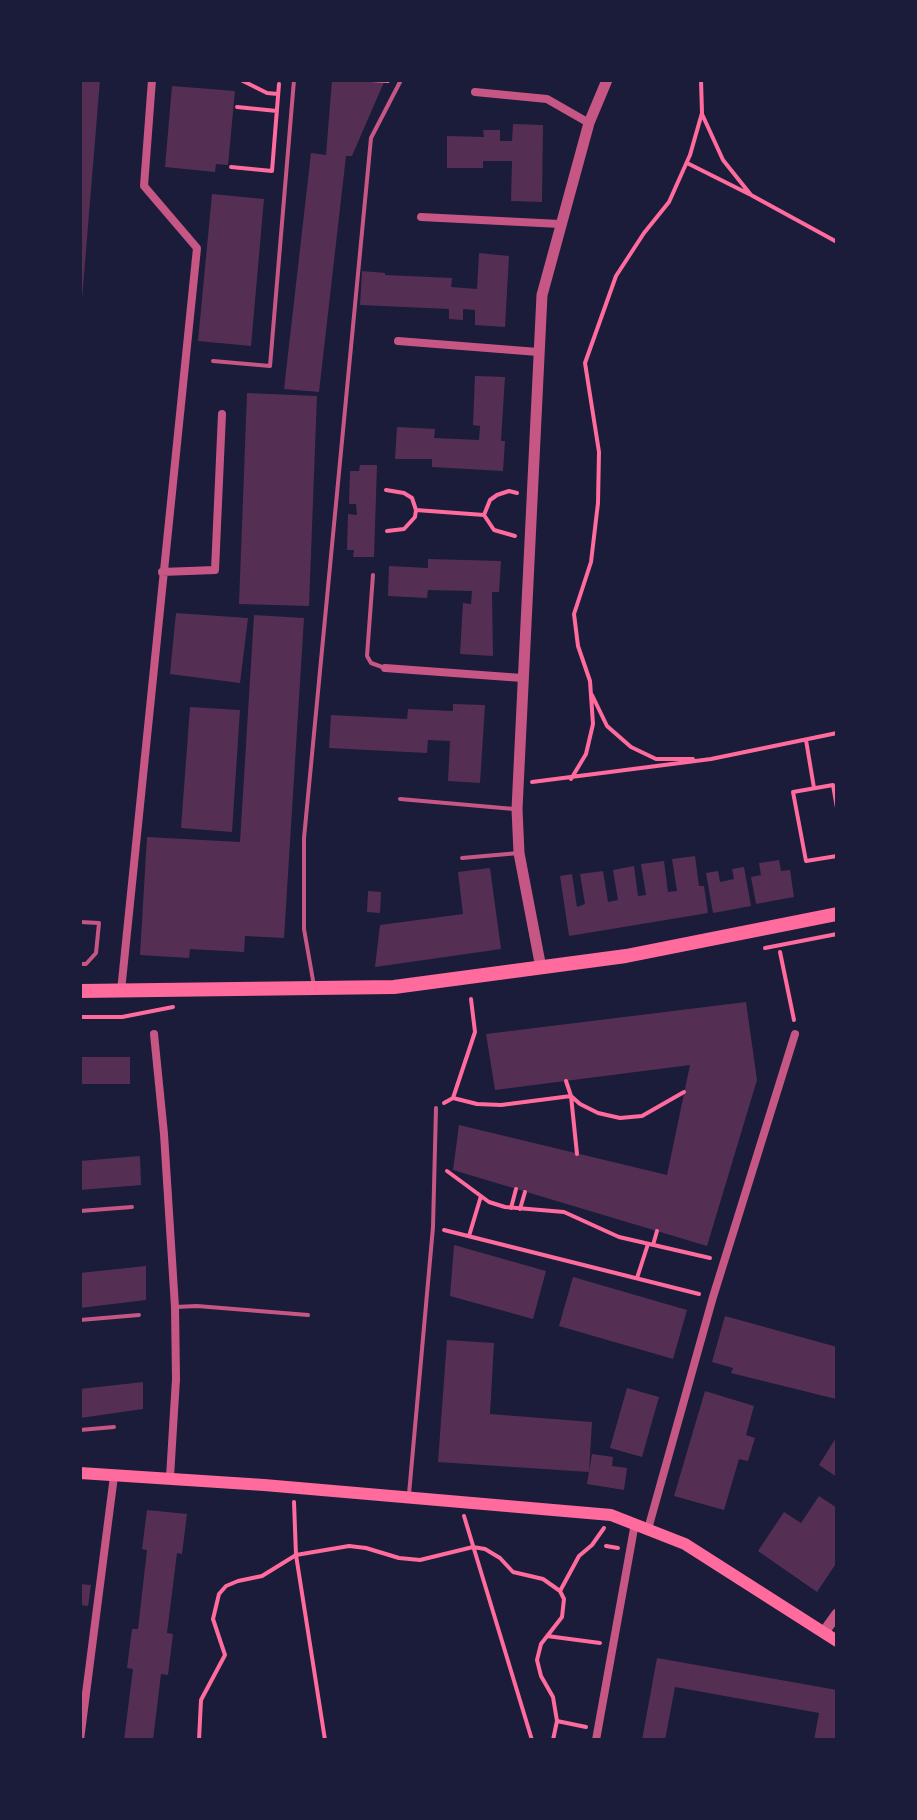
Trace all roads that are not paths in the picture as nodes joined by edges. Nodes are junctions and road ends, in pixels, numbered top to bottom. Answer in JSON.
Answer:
{"nodes":[{"id":1,"x":152,"y":80,"type":"edge"},
{"id":2,"x":294,"y":80,"type":"edge"},
{"id":3,"x":401,"y":80,"type":"edge"},
{"id":4,"x":607,"y":80,"type":"edge"},
{"id":5,"x":475,"y":92,"type":"dead end"},
{"id":6,"x":589,"y":123,"type":"junction"},
{"id":7,"x":421,"y":217,"type":"dead end"},
{"id":8,"x":560,"y":224,"type":"junction"},
{"id":9,"x":398,"y":341,"type":"dead end"},
{"id":10,"x":538,"y":352,"type":"junction"},
{"id":11,"x":213,"y":361,"type":"dead end"},
{"id":12,"x":222,"y":414,"type":"dead end"},
{"id":13,"x":162,"y":572,"type":"junction"},
{"id":14,"x":373,"y":575,"type":"dead end"},
{"id":15,"x":385,"y":668,"type":"joint"},
{"id":16,"x":522,"y":678,"type":"junction"},
{"id":17,"x":400,"y":799,"type":"dead end"},
{"id":18,"x":517,"y":809,"type":"junction"},
{"id":19,"x":519,"y":853,"type":"junction"},
{"id":20,"x":462,"y":858,"type":"dead end"},
{"id":21,"x":837,"y":914,"type":"edge"},
{"id":22,"x":80,"y":922,"type":"edge"},
{"id":23,"x":80,"y":964,"type":"edge"},
{"id":24,"x":541,"y":968,"type":"junction"},
{"id":25,"x":314,"y":988,"type":"junction"},
{"id":26,"x":80,"y":991,"type":"edge"},
{"id":27,"x":121,"y":992,"type":"junction"},
{"id":28,"x":154,"y":1034,"type":"dead end"},
{"id":29,"x":795,"y":1034,"type":"road end"},
{"id":30,"x":436,"y":1108,"type":"road end"},
{"id":31,"x":132,"y":1207,"type":"dead end"},
{"id":32,"x":80,"y":1211,"type":"edge"},
{"id":33,"x":175,"y":1307,"type":"junction"},
{"id":34,"x":139,"y":1315,"type":"dead end"},
{"id":35,"x":308,"y":1315,"type":"dead end"},
{"id":36,"x":80,"y":1320,"type":"edge"},
{"id":37,"x":114,"y":1427,"type":"dead end"},
{"id":38,"x":80,"y":1430,"type":"edge"},
{"id":39,"x":80,"y":1473,"type":"edge"},
{"id":40,"x":114,"y":1476,"type":"junction"},
{"id":41,"x":170,"y":1477,"type":"junction"},
{"id":42,"x":409,"y":1497,"type":"junction"},
{"id":43,"x":635,"y":1523,"type":"junction"},
{"id":44,"x":648,"y":1529,"type":"junction"},
{"id":45,"x":837,"y":1614,"type":"edge"},
{"id":46,"x":824,"y":1632,"type":"junction"},
{"id":47,"x":837,"y":1641,"type":"edge"},
{"id":48,"x":80,"y":1740,"type":"edge"},
{"id":49,"x":596,"y":1740,"type":"edge"}],
"edges":[{"from":1,"to":13,"type":"street"},
{"from":2,"to":11,"type":"lane"},
{"from":3,"to":25,"type":"lane"},
{"from":4,"to":6,"type":"street"},
{"from":5,"to":6,"type":"street"},
{"from":6,"to":8,"type":"street"},
{"from":7,"to":8,"type":"street"},
{"from":8,"to":10,"type":"street"},
{"from":9,"to":10,"type":"street"},
{"from":10,"to":16,"type":"street"},
{"from":12,"to":13,"type":"street"},
{"from":13,"to":27,"type":"street"},
{"from":14,"to":15,"type":"lane"},
{"from":15,"to":16,"type":"street"},
{"from":16,"to":18,"type":"street"},
{"from":17,"to":18,"type":"lane"},
{"from":18,"to":19,"type":"street"},
{"from":19,"to":20,"type":"lane"},
{"from":19,"to":24,"type":"street"},
{"from":21,"to":24,"type":"main road"},
{"from":22,"to":23,"type":"lane"},
{"from":24,"to":25,"type":"main road"},
{"from":25,"to":27,"type":"main road"},
{"from":26,"to":27,"type":"main road"},
{"from":28,"to":33,"type":"street"},
{"from":29,"to":44,"type":"street"},
{"from":30,"to":42,"type":"lane"},
{"from":31,"to":32,"type":"lane"},
{"from":33,"to":35,"type":"lane"},
{"from":33,"to":41,"type":"street"},
{"from":34,"to":36,"type":"lane"},
{"from":37,"to":38,"type":"lane"},
{"from":39,"to":40,"type":"main road"},
{"from":40,"to":41,"type":"main road"},
{"from":40,"to":48,"type":"street"},
{"from":41,"to":42,"type":"main road"},
{"from":42,"to":43,"type":"main road"},
{"from":43,"to":44,"type":"main road"},
{"from":43,"to":49,"type":"street"},
{"from":44,"to":46,"type":"main road"},
{"from":45,"to":46,"type":"street"},
{"from":46,"to":47,"type":"main road"}]}
